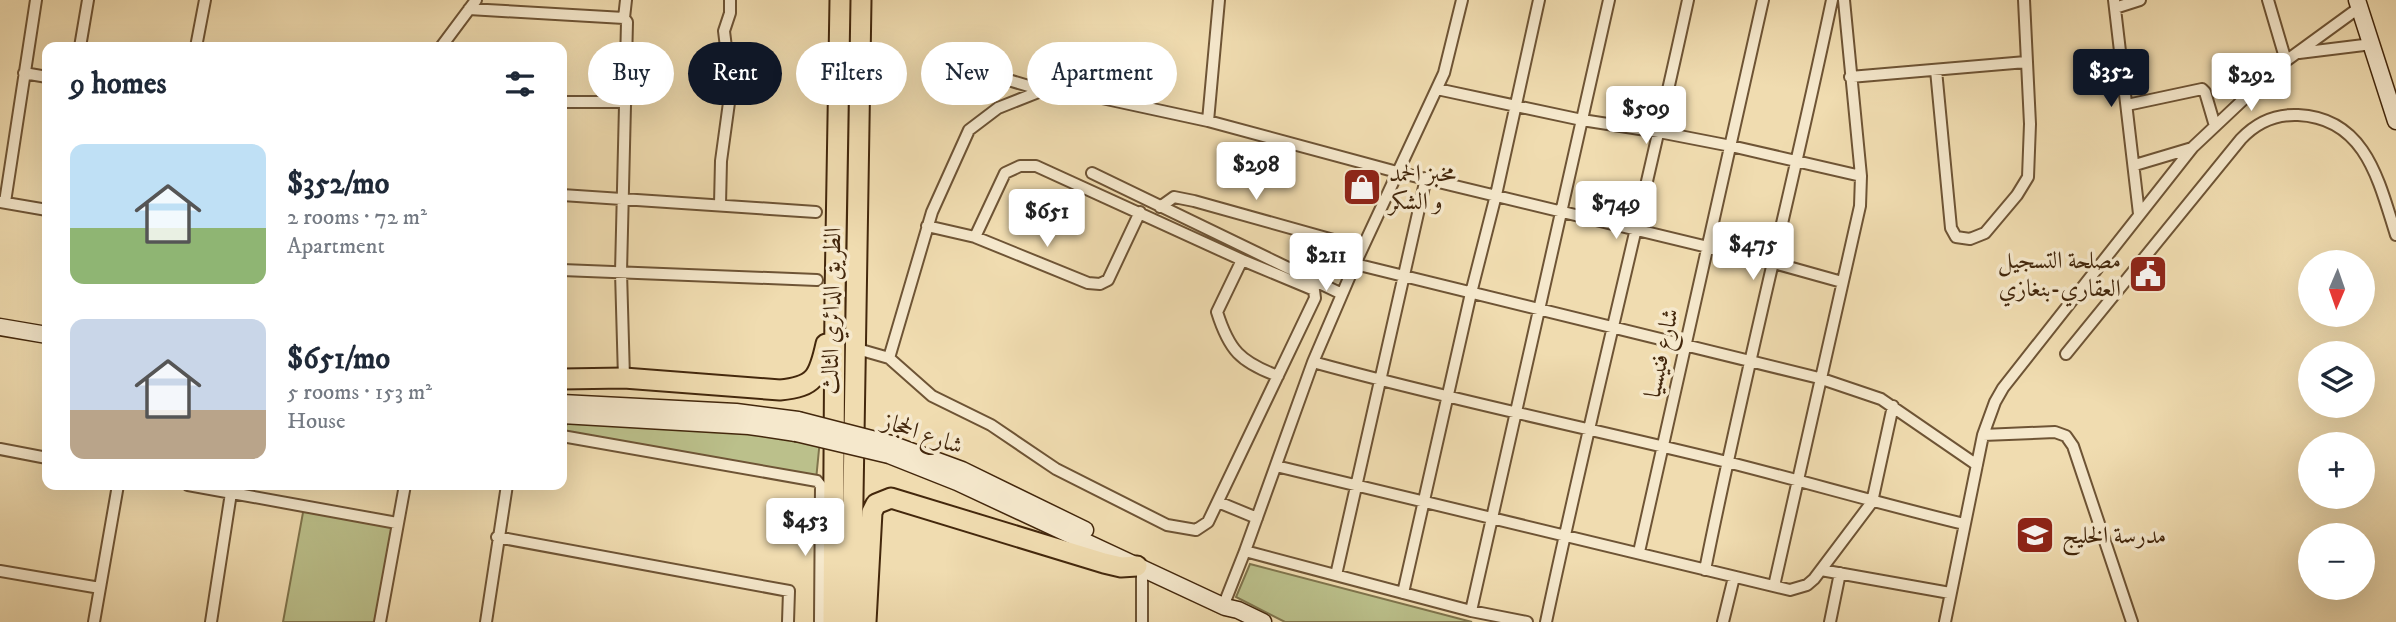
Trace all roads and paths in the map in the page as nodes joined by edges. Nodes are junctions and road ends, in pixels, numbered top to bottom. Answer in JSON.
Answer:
{"nodes":[{"id":1,"x":36,"y":0,"type":"edge"},
{"id":2,"x":88,"y":0,"type":"edge"},
{"id":3,"x":205,"y":0,"type":"edge"},
{"id":4,"x":626,"y":0,"type":"edge"},
{"id":5,"x":730,"y":0,"type":"edge"},
{"id":6,"x":840,"y":0,"type":"edge"},
{"id":7,"x":861,"y":0,"type":"edge"},
{"id":8,"x":1219,"y":0,"type":"edge"},
{"id":9,"x":1462,"y":0,"type":"edge"},
{"id":10,"x":1539,"y":0,"type":"edge"},
{"id":11,"x":1609,"y":0,"type":"edge"},
{"id":12,"x":1688,"y":0,"type":"edge"},
{"id":13,"x":1763,"y":0,"type":"edge"},
{"id":14,"x":1832,"y":0,"type":"edge"},
{"id":15,"x":1844,"y":0,"type":"edge"},
{"id":16,"x":2024,"y":0,"type":"edge"},
{"id":17,"x":2140,"y":0,"type":"edge"},
{"id":18,"x":2268,"y":0,"type":"edge"},
{"id":19,"x":2115,"y":4,"type":"edge"},
{"id":20,"x":2359,"y":4,"type":"edge"},
{"id":21,"x":472,"y":5,"type":"edge"},
{"id":22,"x":624,"y":18,"type":"junction"},
{"id":23,"x":80,"y":42,"type":"edge"},
{"id":24,"x":197,"y":42,"type":"edge"},
{"id":25,"x":445,"y":42,"type":"edge"},
{"id":26,"x":626,"y":42,"type":"edge"},
{"id":27,"x":2372,"y":44,"type":"junction"},
{"id":28,"x":2296,"y":53,"type":"junction"},
{"id":29,"x":2286,"y":61,"type":"junction"},
{"id":30,"x":2026,"y":62,"type":"junction"},
{"id":31,"x":1936,"y":70,"type":"junction"},
{"id":32,"x":24,"y":73,"type":"junction"},
{"id":33,"x":42,"y":76,"type":"edge"},
{"id":34,"x":1850,"y":77,"type":"junction"},
{"id":35,"x":1437,"y":89,"type":"junction"},
{"id":36,"x":1027,"y":96,"type":"edge"},
{"id":37,"x":567,"y":102,"type":"edge"},
{"id":38,"x":588,"y":102,"type":"edge"},
{"id":39,"x":1515,"y":104,"type":"junction"},
{"id":40,"x":626,"y":105,"type":"edge"},
{"id":41,"x":1135,"y":105,"type":"edge"},
{"id":42,"x":2127,"y":105,"type":"junction"},
{"id":43,"x":1582,"y":120,"type":"junction"},
{"id":44,"x":1208,"y":121,"type":"junction"},
{"id":45,"x":2396,"y":121,"type":"edge"},
{"id":46,"x":2215,"y":126,"type":"junction"},
{"id":47,"x":1659,"y":132,"type":"junction"},
{"id":48,"x":1731,"y":146,"type":"junction"},
{"id":49,"x":2193,"y":147,"type":"junction"},
{"id":50,"x":1798,"y":163,"type":"junction"},
{"id":51,"x":2135,"y":165,"type":"junction"},
{"id":52,"x":1397,"y":172,"type":"junction"},
{"id":53,"x":1092,"y":173,"type":"dead end"},
{"id":54,"x":1861,"y":176,"type":"junction"},
{"id":55,"x":1426,"y":178,"type":"junction"},
{"id":56,"x":567,"y":195,"type":"edge"},
{"id":57,"x":1496,"y":195,"type":"junction"},
{"id":58,"x":623,"y":199,"type":"junction"},
{"id":59,"x":3,"y":202,"type":"edge"},
{"id":60,"x":720,"y":204,"type":"junction"},
{"id":61,"x":1160,"y":207,"type":"junction"},
{"id":62,"x":42,"y":209,"type":"edge"},
{"id":63,"x":1561,"y":211,"type":"junction"},
{"id":64,"x":817,"y":212,"type":"dead end"},
{"id":65,"x":1140,"y":212,"type":"junction"},
{"id":66,"x":2139,"y":214,"type":"junction"},
{"id":67,"x":928,"y":226,"type":"junction"},
{"id":68,"x":1636,"y":229,"type":"junction"},
{"id":69,"x":2396,"y":235,"type":"edge"},
{"id":70,"x":975,"y":237,"type":"junction"},
{"id":71,"x":1363,"y":247,"type":"junction"},
{"id":72,"x":1706,"y":247,"type":"junction"},
{"id":73,"x":1242,"y":260,"type":"junction"},
{"id":74,"x":1774,"y":263,"type":"junction"},
{"id":75,"x":1355,"y":264,"type":"junction"},
{"id":76,"x":567,"y":270,"type":"edge"},
{"id":77,"x":621,"y":272,"type":"junction"},
{"id":78,"x":1404,"y":277,"type":"junction"},
{"id":79,"x":817,"y":280,"type":"dead end"},
{"id":80,"x":1842,"y":282,"type":"junction"},
{"id":81,"x":1471,"y":293,"type":"junction"},
{"id":82,"x":1342,"y":294,"type":"junction"},
{"id":83,"x":835,"y":298,"type":"junction"},
{"id":84,"x":1539,"y":310,"type":"junction"},
{"id":85,"x":0,"y":327,"type":"edge"},
{"id":86,"x":1611,"y":329,"type":"junction"},
{"id":87,"x":42,"y":334,"type":"edge"},
{"id":88,"x":1685,"y":346,"type":"junction"},
{"id":89,"x":854,"y":348,"type":"junction"},
{"id":90,"x":2066,"y":354,"type":"dead end"},
{"id":91,"x":888,"y":358,"type":"junction"},
{"id":92,"x":1313,"y":362,"type":"junction"},
{"id":93,"x":1751,"y":362,"type":"junction"},
{"id":94,"x":1278,"y":376,"type":"junction"},
{"id":95,"x":624,"y":378,"type":"junction"},
{"id":96,"x":1819,"y":378,"type":"junction"},
{"id":97,"x":567,"y":380,"type":"edge"},
{"id":98,"x":1379,"y":380,"type":"junction"},
{"id":99,"x":1448,"y":397,"type":"junction"},
{"id":100,"x":567,"y":403,"type":"edge"},
{"id":101,"x":1893,"y":406,"type":"junction"},
{"id":102,"x":1515,"y":413,"type":"junction"},
{"id":103,"x":567,"y":415,"type":"edge"},
{"id":104,"x":797,"y":427,"type":"junction"},
{"id":105,"x":1588,"y":429,"type":"junction"},
{"id":106,"x":1983,"y":435,"type":"junction"},
{"id":107,"x":567,"y":437,"type":"edge"},
{"id":108,"x":1662,"y":447,"type":"junction"},
{"id":109,"x":0,"y":449,"type":"edge"},
{"id":110,"x":890,"y":450,"type":"junction"},
{"id":111,"x":42,"y":457,"type":"edge"},
{"id":112,"x":1728,"y":463,"type":"junction"},
{"id":113,"x":1976,"y":465,"type":"junction"},
{"id":114,"x":1276,"y":466,"type":"junction"},
{"id":115,"x":1797,"y":481,"type":"junction"},
{"id":116,"x":1356,"y":487,"type":"junction"},
{"id":117,"x":117,"y":490,"type":"edge"},
{"id":118,"x":215,"y":490,"type":"edge"},
{"id":119,"x":404,"y":490,"type":"edge"},
{"id":120,"x":506,"y":490,"type":"edge"},
{"id":121,"x":231,"y":493,"type":"junction"},
{"id":122,"x":1218,"y":502,"type":"junction"},
{"id":123,"x":1872,"y":502,"type":"junction"},
{"id":124,"x":1424,"y":504,"type":"junction"},
{"id":125,"x":1257,"y":517,"type":"junction"},
{"id":126,"x":1492,"y":519,"type":"junction"},
{"id":127,"x":397,"y":523,"type":"junction"},
{"id":128,"x":1964,"y":524,"type":"junction"},
{"id":129,"x":1564,"y":536,"type":"junction"},
{"id":130,"x":498,"y":537,"type":"junction"},
{"id":131,"x":1245,"y":551,"type":"junction"},
{"id":132,"x":1639,"y":552,"type":"junction"},
{"id":133,"x":1140,"y":567,"type":"junction"},
{"id":134,"x":1706,"y":570,"type":"junction"},
{"id":135,"x":1821,"y":570,"type":"junction"},
{"id":136,"x":0,"y":571,"type":"edge"},
{"id":137,"x":1840,"y":573,"type":"junction"},
{"id":138,"x":1336,"y":575,"type":"junction"},
{"id":139,"x":1734,"y":577,"type":"junction"},
{"id":140,"x":1774,"y":586,"type":"junction"},
{"id":141,"x":100,"y":587,"type":"junction"},
{"id":142,"x":1402,"y":593,"type":"junction"},
{"id":143,"x":1950,"y":593,"type":"junction"},
{"id":144,"x":1226,"y":599,"type":"junction"},
{"id":145,"x":1238,"y":610,"type":"junction"},
{"id":146,"x":1471,"y":611,"type":"junction"},
{"id":147,"x":94,"y":622,"type":"edge"},
{"id":148,"x":211,"y":622,"type":"edge"},
{"id":149,"x":380,"y":622,"type":"edge"},
{"id":150,"x":485,"y":622,"type":"edge"},
{"id":151,"x":788,"y":622,"type":"edge"},
{"id":152,"x":820,"y":622,"type":"edge"},
{"id":153,"x":833,"y":622,"type":"edge"},
{"id":154,"x":851,"y":622,"type":"edge"},
{"id":155,"x":866,"y":622,"type":"edge"},
{"id":156,"x":1142,"y":622,"type":"edge"},
{"id":157,"x":1263,"y":622,"type":"edge"},
{"id":158,"x":1527,"y":622,"type":"edge"},
{"id":159,"x":1546,"y":622,"type":"edge"},
{"id":160,"x":1723,"y":622,"type":"edge"},
{"id":161,"x":1830,"y":622,"type":"edge"},
{"id":162,"x":1945,"y":622,"type":"edge"},
{"id":163,"x":2132,"y":622,"type":"edge"}],
"edges":[{"from":1,"to":32,"type":"street"},
{"from":2,"to":23,"type":"street"},
{"from":3,"to":24,"type":"street"},
{"from":4,"to":22,"type":"street"},
{"from":5,"to":60,"type":"street"},
{"from":6,"to":83,"type":"highway","name":"الطريق الدائري الثالث"},
{"from":7,"to":89,"type":"highway","name":"الطريق الدائري الثالث"},
{"from":8,"to":44,"type":"street"},
{"from":9,"to":35,"type":"street"},
{"from":10,"to":39,"type":"street"},
{"from":11,"to":43,"type":"street"},
{"from":12,"to":47,"type":"street"},
{"from":13,"to":48,"type":"street","name":"شارع فنيسيا"},
{"from":14,"to":50,"type":"street"},
{"from":15,"to":34,"type":"street"},
{"from":16,"to":30,"type":"street"},
{"from":17,"to":19,"type":"street"},
{"from":18,"to":29,"type":"street"},
{"from":19,"to":42,"type":"street"},
{"from":20,"to":27,"type":"main road"},
{"from":20,"to":28,"type":"street"},
{"from":21,"to":22,"type":"street"},
{"from":21,"to":25,"type":"street"},
{"from":22,"to":26,"type":"street"},
{"from":27,"to":28,"type":"street"},
{"from":27,"to":45,"type":"main road"},
{"from":28,"to":29,"type":"street"},
{"from":29,"to":46,"type":"street"},
{"from":30,"to":31,"type":"street"},
{"from":30,"to":31,"type":"street"},
{"from":31,"to":34,"type":"street"},
{"from":32,"to":33,"type":"street"},
{"from":32,"to":59,"type":"street"},
{"from":34,"to":54,"type":"street"},
{"from":35,"to":39,"type":"street"},
{"from":35,"to":52,"type":"street"},
{"from":36,"to":67,"type":"street"},
{"from":37,"to":38,"type":"street"},
{"from":39,"to":43,"type":"street"},
{"from":39,"to":57,"type":"street"},
{"from":40,"to":58,"type":"street"},
{"from":41,"to":44,"type":"street"},
{"from":42,"to":46,"type":"street"},
{"from":42,"to":51,"type":"street"},
{"from":43,"to":47,"type":"street"},
{"from":43,"to":63,"type":"street"},
{"from":44,"to":52,"type":"street"},
{"from":46,"to":49,"type":"street"},
{"from":47,"to":48,"type":"street"},
{"from":47,"to":68,"type":"street"},
{"from":48,"to":50,"type":"street"},
{"from":48,"to":72,"type":"street","name":"شارع فنيسيا"},
{"from":49,"to":51,"type":"street"},
{"from":49,"to":66,"type":"street"},
{"from":50,"to":54,"type":"street"},
{"from":50,"to":74,"type":"street"},
{"from":51,"to":66,"type":"street"},
{"from":52,"to":55,"type":"street"},
{"from":52,"to":71,"type":"street"},
{"from":53,"to":61,"type":"street"},
{"from":54,"to":80,"type":"street"},
{"from":55,"to":57,"type":"street"},
{"from":55,"to":78,"type":"street"},
{"from":56,"to":58,"type":"street"},
{"from":57,"to":63,"type":"street"},
{"from":57,"to":81,"type":"street"},
{"from":58,"to":60,"type":"street"},
{"from":58,"to":77,"type":"street"},
{"from":59,"to":62,"type":"street"},
{"from":60,"to":64,"type":"street"},
{"from":61,"to":71,"type":"street"},
{"from":61,"to":82,"type":"street"},
{"from":63,"to":68,"type":"street"},
{"from":63,"to":84,"type":"street"},
{"from":65,"to":70,"type":"street"},
{"from":65,"to":70,"type":"street"},
{"from":65,"to":73,"type":"street"},
{"from":66,"to":106,"type":"street"},
{"from":67,"to":70,"type":"street"},
{"from":67,"to":91,"type":"street"},
{"from":68,"to":72,"type":"street"},
{"from":68,"to":86,"type":"street"},
{"from":69,"to":90,"type":"street"},
{"from":71,"to":75,"type":"street"},
{"from":72,"to":74,"type":"street"},
{"from":72,"to":88,"type":"street","name":"شارع فنيسيا"},
{"from":73,"to":94,"type":"street"},
{"from":73,"to":94,"type":"street"},
{"from":74,"to":80,"type":"street"},
{"from":74,"to":93,"type":"street"},
{"from":75,"to":78,"type":"street"},
{"from":75,"to":82,"type":"street"},
{"from":76,"to":77,"type":"street"},
{"from":77,"to":79,"type":"street"},
{"from":77,"to":95,"type":"street"},
{"from":78,"to":81,"type":"street"},
{"from":78,"to":98,"type":"street"},
{"from":80,"to":96,"type":"street"},
{"from":81,"to":84,"type":"street"},
{"from":81,"to":99,"type":"street"},
{"from":82,"to":92,"type":"street"},
{"from":83,"to":95,"type":"highway"},
{"from":83,"to":153,"type":"highway","name":"الطريق الدائري الثالث"},
{"from":84,"to":86,"type":"street"},
{"from":84,"to":102,"type":"street"},
{"from":85,"to":87,"type":"main road"},
{"from":86,"to":88,"type":"street"},
{"from":86,"to":105,"type":"street"},
{"from":88,"to":93,"type":"street"},
{"from":88,"to":108,"type":"street","name":"شارع فنيسيا"},
{"from":89,"to":91,"type":"street"},
{"from":89,"to":154,"type":"highway","name":"الطريق الدائري الثالث"},
{"from":91,"to":122,"type":"street"},
{"from":92,"to":98,"type":"street"},
{"from":92,"to":114,"type":"street"},
{"from":93,"to":96,"type":"street"},
{"from":93,"to":112,"type":"street"},
{"from":94,"to":122,"type":"street"},
{"from":95,"to":97,"type":"highway"},
{"from":96,"to":101,"type":"street"},
{"from":96,"to":115,"type":"street"},
{"from":98,"to":99,"type":"street"},
{"from":98,"to":116,"type":"street"},
{"from":99,"to":102,"type":"street"},
{"from":99,"to":124,"type":"street"},
{"from":100,"to":104,"type":"main road","name":"شارع الحجاز"},
{"from":101,"to":113,"type":"street"},
{"from":101,"to":123,"type":"street"},
{"from":102,"to":105,"type":"street"},
{"from":102,"to":126,"type":"street"},
{"from":103,"to":104,"type":"main road","name":"شارع الحجاز"},
{"from":104,"to":110,"type":"main road","name":"شارع الحجاز","bridge":true},
{"from":105,"to":108,"type":"street"},
{"from":105,"to":129,"type":"street"},
{"from":106,"to":113,"type":"street"},
{"from":106,"to":163,"type":"street"},
{"from":107,"to":152,"type":"street"},
{"from":108,"to":112,"type":"street"},
{"from":108,"to":132,"type":"street","name":"شارع فنيسيا"},
{"from":109,"to":111,"type":"street"},
{"from":110,"to":133,"type":"main road","name":"شارع الحجاز"},
{"from":110,"to":144,"type":"main road","name":"شارع الحجاز"},
{"from":112,"to":115,"type":"street"},
{"from":112,"to":134,"type":"street"},
{"from":113,"to":128,"type":"street"},
{"from":114,"to":116,"type":"street"},
{"from":114,"to":125,"type":"street"},
{"from":115,"to":123,"type":"street"},
{"from":115,"to":140,"type":"street"},
{"from":116,"to":124,"type":"street"},
{"from":116,"to":138,"type":"street"},
{"from":117,"to":141,"type":"street"},
{"from":118,"to":121,"type":"street"},
{"from":119,"to":127,"type":"street"},
{"from":120,"to":130,"type":"street"},
{"from":121,"to":127,"type":"street"},
{"from":121,"to":148,"type":"street"},
{"from":122,"to":125,"type":"street"},
{"from":123,"to":128,"type":"street"},
{"from":123,"to":135,"type":"street"},
{"from":124,"to":126,"type":"street"},
{"from":124,"to":142,"type":"street"},
{"from":125,"to":131,"type":"street"},
{"from":126,"to":129,"type":"street"},
{"from":126,"to":146,"type":"street"},
{"from":127,"to":149,"type":"street"},
{"from":128,"to":143,"type":"street"},
{"from":129,"to":132,"type":"street"},
{"from":129,"to":159,"type":"street"},
{"from":130,"to":150,"type":"street"},
{"from":130,"to":151,"type":"street"},
{"from":131,"to":138,"type":"street"},
{"from":131,"to":144,"type":"street"},
{"from":132,"to":134,"type":"street"},
{"from":133,"to":145,"type":"main road","name":"شارع الحجاز"},
{"from":133,"to":155,"type":"highway"},
{"from":133,"to":156,"type":"street"},
{"from":134,"to":139,"type":"street"},
{"from":135,"to":137,"type":"street"},
{"from":135,"to":140,"type":"street"},
{"from":136,"to":141,"type":"street"},
{"from":137,"to":143,"type":"street"},
{"from":137,"to":161,"type":"street"},
{"from":138,"to":142,"type":"street"},
{"from":139,"to":140,"type":"street"},
{"from":139,"to":160,"type":"street"},
{"from":141,"to":147,"type":"street"},
{"from":142,"to":146,"type":"street"},
{"from":143,"to":162,"type":"street"},
{"from":144,"to":145,"type":"main road","name":"شارع الحجاز"},
{"from":145,"to":157,"type":"main road","name":"شارع الحجاز"},
{"from":146,"to":158,"type":"street"}]}
